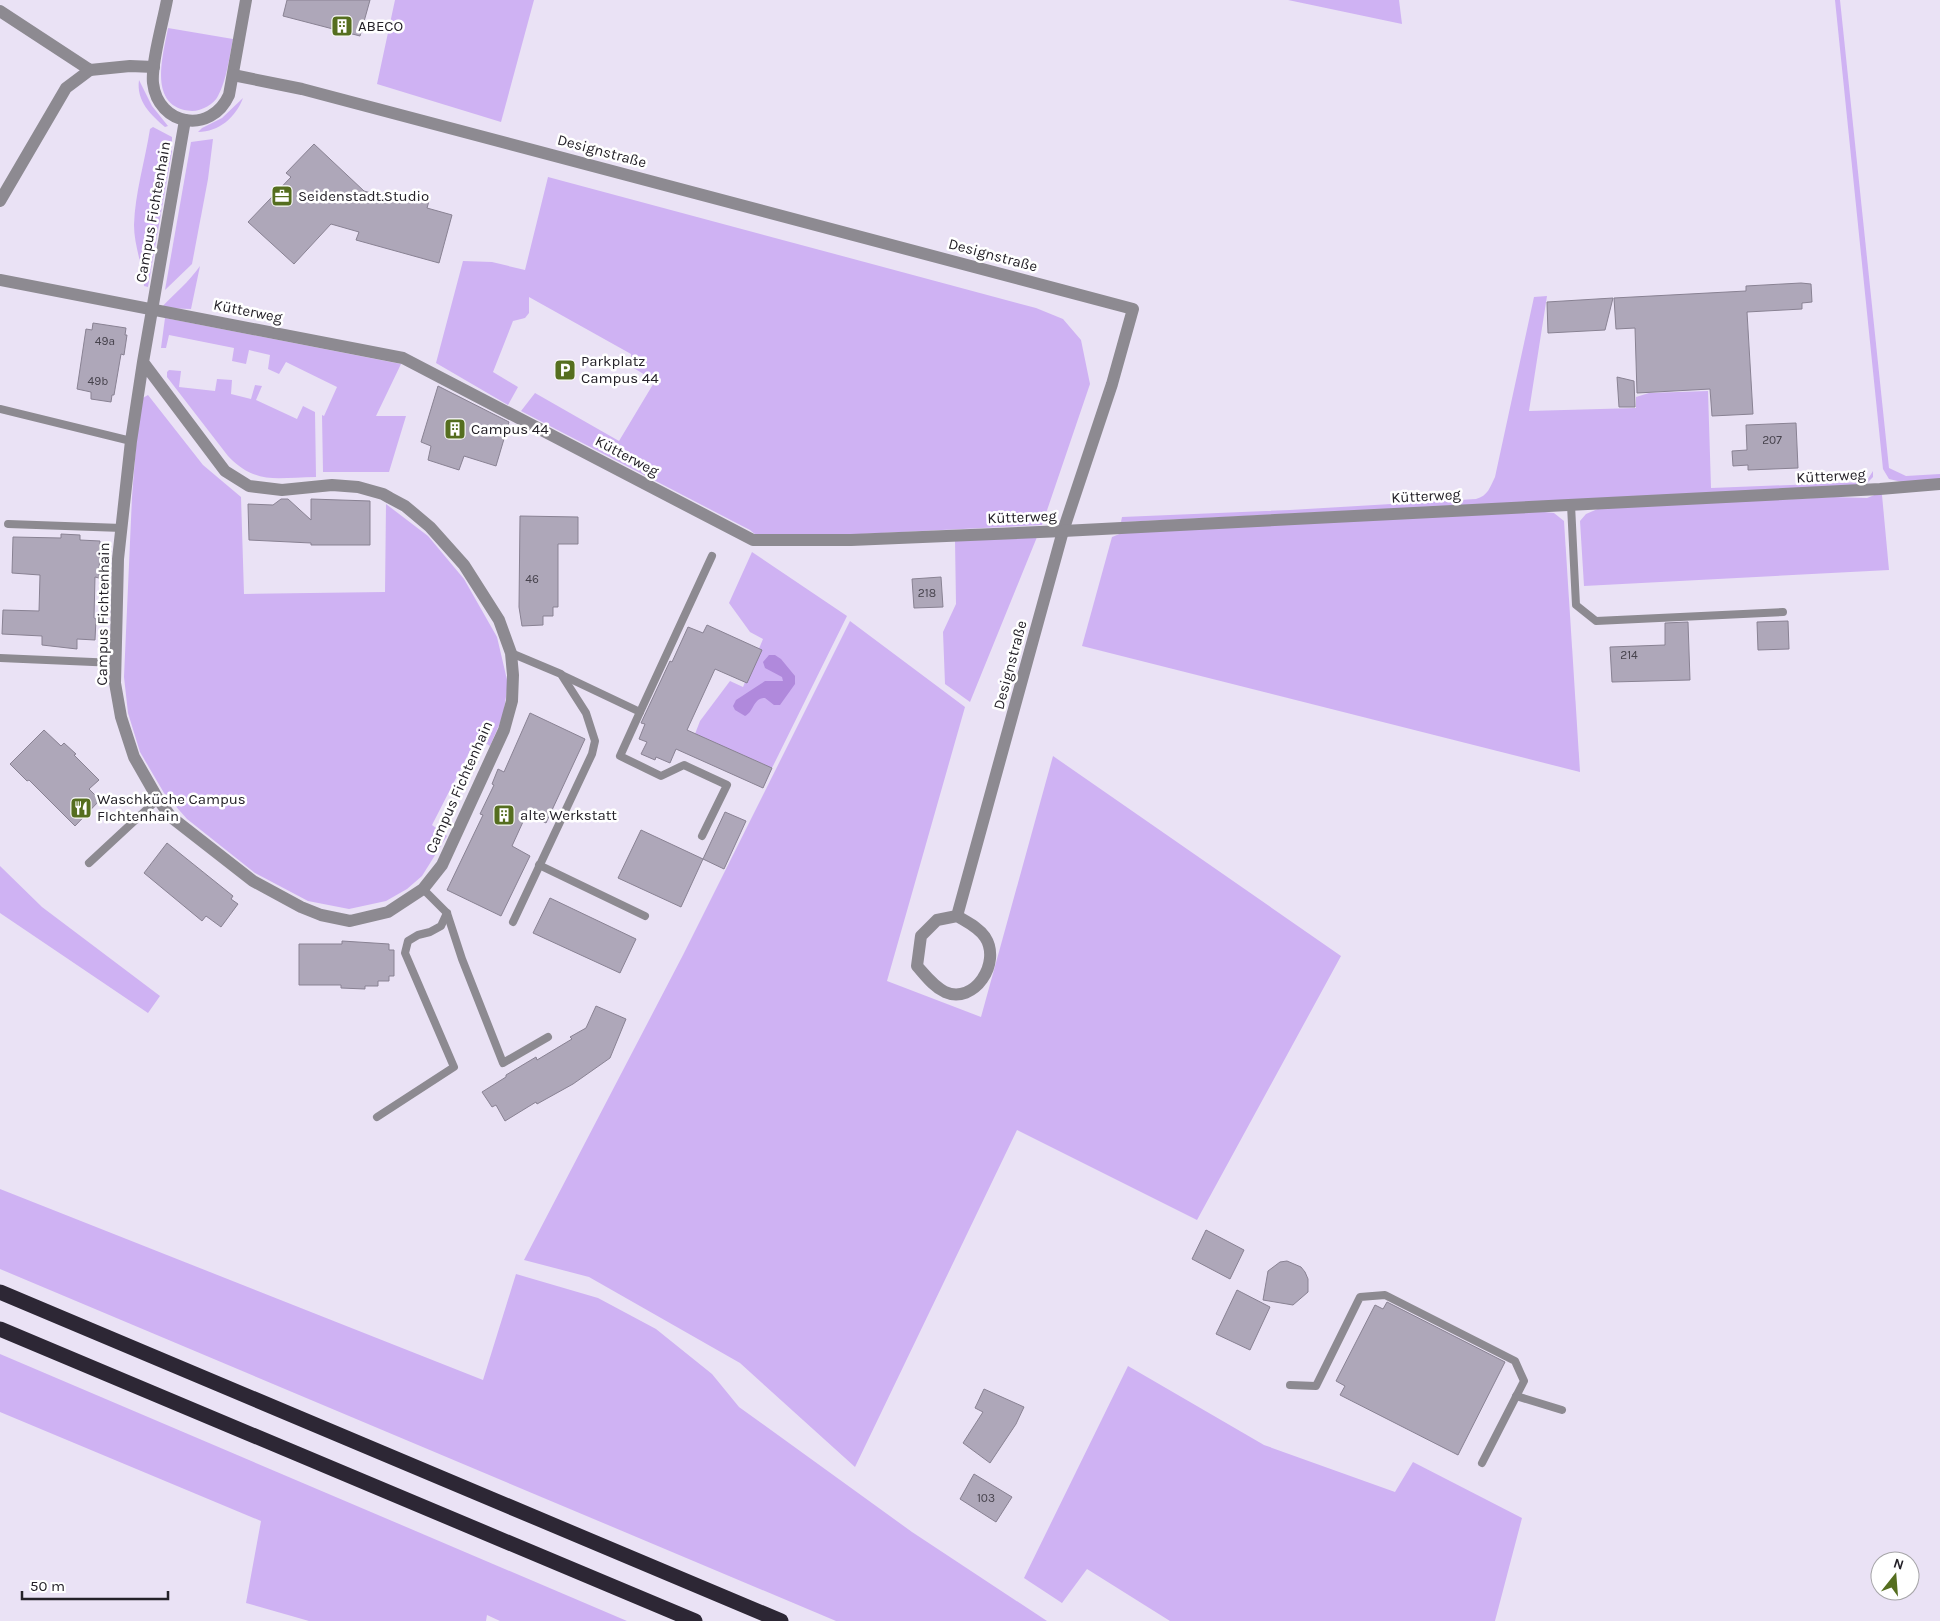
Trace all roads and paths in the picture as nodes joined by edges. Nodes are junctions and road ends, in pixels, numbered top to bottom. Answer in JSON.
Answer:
{"nodes":[{"id":1,"x":167,"y":0,"type":"edge"},
{"id":2,"x":246,"y":0,"type":"edge"},
{"id":3,"x":0,"y":10,"type":"edge"},
{"id":4,"x":154,"y":67,"type":"junction"},
{"id":5,"x":90,"y":70,"type":"junction"},
{"id":6,"x":233,"y":74,"type":"junction"},
{"id":7,"x":185,"y":120,"type":"junction"},
{"id":8,"x":0,"y":201,"type":"edge"},
{"id":9,"x":0,"y":280,"type":"edge"},
{"id":10,"x":153,"y":310,"type":"junction"},
{"id":11,"x":143,"y":362,"type":"junction"},
{"id":12,"x":0,"y":409,"type":"edge"},
{"id":13,"x":131,"y":441,"type":"junction"},
{"id":14,"x":1940,"y":484,"type":"edge"},
{"id":15,"x":1571,"y":505,"type":"junction"},
{"id":16,"x":8,"y":524,"type":"dead end"},
{"id":17,"x":122,"y":528,"type":"junction"},
{"id":18,"x":1063,"y":531,"type":"junction"},
{"id":19,"x":712,"y":556,"type":"dead end"},
{"id":20,"x":1783,"y":612,"type":"dead end"},
{"id":21,"x":511,"y":653,"type":"junction"},
{"id":22,"x":0,"y":658,"type":"edge"},
{"id":23,"x":116,"y":663,"type":"junction"},
{"id":24,"x":561,"y":674,"type":"junction"},
{"id":25,"x":640,"y":712,"type":"junction"},
{"id":26,"x":158,"y":800,"type":"junction"},
{"id":27,"x":702,"y":836,"type":"dead end"},
{"id":28,"x":89,"y":864,"type":"dead end"},
{"id":29,"x":539,"y":865,"type":"junction"},
{"id":30,"x":423,"y":889,"type":"junction"},
{"id":31,"x":447,"y":913,"type":"junction"},
{"id":32,"x":645,"y":916,"type":"dead end"},
{"id":33,"x":958,"y":916,"type":"junction"},
{"id":34,"x":513,"y":922,"type":"dead end"},
{"id":35,"x":548,"y":1037,"type":"dead end"},
{"id":36,"x":377,"y":1117,"type":"dead end"},
{"id":37,"x":0,"y":1292,"type":"edge"},
{"id":38,"x":0,"y":1329,"type":"edge"},
{"id":39,"x":1290,"y":1384,"type":"dead end"},
{"id":40,"x":1516,"y":1396,"type":"junction"},
{"id":41,"x":1562,"y":1410,"type":"dead end"},
{"id":42,"x":1482,"y":1463,"type":"dead end"},
{"id":43,"x":695,"y":1621,"type":"edge"},
{"id":44,"x":782,"y":1621,"type":"edge"}],
"edges":[{"from":1,"to":4,"type":"street"},
{"from":2,"to":6,"type":"street"},
{"from":3,"to":5,"type":"street"},
{"from":4,"to":5,"type":"street"},
{"from":4,"to":7,"type":"street"},
{"from":5,"to":8,"type":"street"},
{"from":6,"to":7,"type":"street"},
{"from":6,"to":18,"type":"street","name":"Designstraße"},
{"from":7,"to":10,"type":"street","name":"Campus Fichtenhain"},
{"from":9,"to":10,"type":"street"},
{"from":10,"to":11,"type":"street","name":"Campus Fichtenhain"},
{"from":10,"to":18,"type":"street","name":"Kütterweg"},
{"from":11,"to":13,"type":"street","name":"Campus Fichtenhain"},
{"from":11,"to":21,"type":"street","name":"Campus Fichtenhain"},
{"from":12,"to":13,"type":"lane"},
{"from":13,"to":17,"type":"street","name":"Campus Fichtenhain"},
{"from":14,"to":15,"type":"street","name":"Kütterweg"},
{"from":15,"to":18,"type":"street","name":"Kütterweg"},
{"from":15,"to":20,"type":"lane"},
{"from":16,"to":17,"type":"lane"},
{"from":17,"to":23,"type":"street","name":"Campus Fichtenhain"},
{"from":18,"to":33,"type":"street","name":"Designstraße"},
{"from":19,"to":25,"type":"lane"},
{"from":21,"to":24,"type":"lane"},
{"from":21,"to":30,"type":"street","name":"Campus Fichtenhain"},
{"from":22,"to":23,"type":"lane"},
{"from":23,"to":26,"type":"street","name":"Campus Fichtenhain"},
{"from":24,"to":25,"type":"lane"},
{"from":24,"to":29,"type":"lane"},
{"from":25,"to":27,"type":"lane"},
{"from":26,"to":28,"type":"lane"},
{"from":26,"to":30,"type":"street","name":"Campus Fichtenhain"},
{"from":29,"to":32,"type":"lane"},
{"from":29,"to":34,"type":"lane"},
{"from":30,"to":31,"type":"lane"},
{"from":31,"to":35,"type":"lane"},
{"from":31,"to":36,"type":"lane"},
{"from":33,"to":33,"type":"street"},
{"from":37,"to":44,"type":"highway"},
{"from":38,"to":43,"type":"highway"},
{"from":39,"to":40,"type":"lane"},
{"from":40,"to":41,"type":"lane"},
{"from":40,"to":42,"type":"lane"}]}
